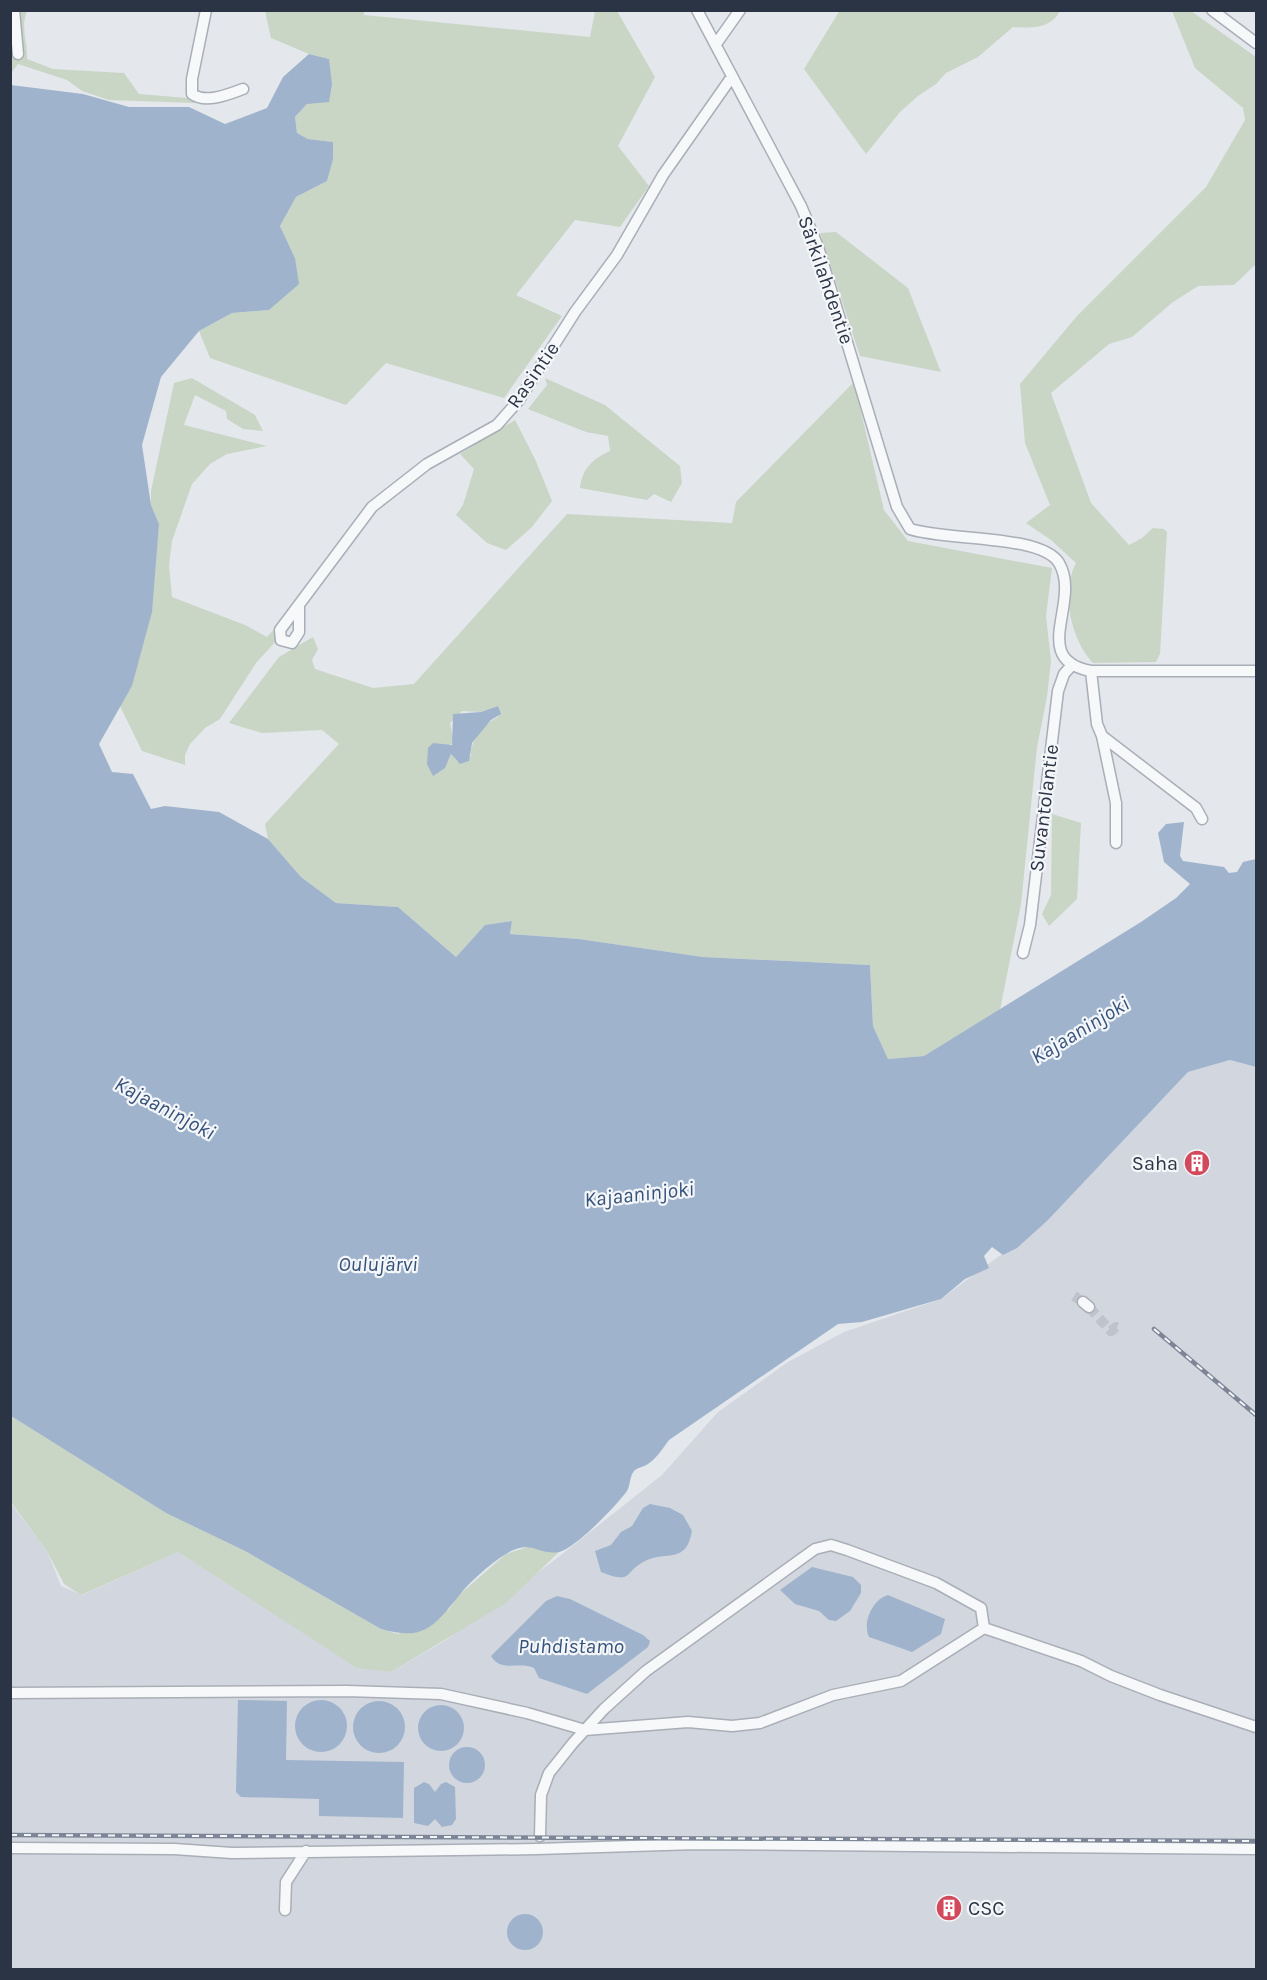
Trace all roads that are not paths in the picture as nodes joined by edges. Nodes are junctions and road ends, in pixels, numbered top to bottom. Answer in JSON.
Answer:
{"nodes":[{"id":1,"x":14,"y":10,"type":"edge"},
{"id":2,"x":206,"y":10,"type":"edge"},
{"id":3,"x":697,"y":10,"type":"edge"},
{"id":4,"x":740,"y":10,"type":"edge"},
{"id":5,"x":1212,"y":10,"type":"edge"},
{"id":6,"x":1257,"y":43,"type":"edge"},
{"id":7,"x":716,"y":44,"type":"junction"},
{"id":8,"x":18,"y":54,"type":"dead end"},
{"id":9,"x":731,"y":78,"type":"junction"},
{"id":10,"x":243,"y":89,"type":"dead end"},
{"id":11,"x":299,"y":606,"type":"junction"},
{"id":12,"x":1072,"y":665,"type":"junction"},
{"id":13,"x":1091,"y":671,"type":"junction"},
{"id":14,"x":1257,"y":671,"type":"edge"},
{"id":15,"x":1102,"y":736,"type":"junction"},
{"id":16,"x":1202,"y":819,"type":"dead end"},
{"id":17,"x":1116,"y":843,"type":"dead end"},
{"id":18,"x":1023,"y":953,"type":"dead end"},
{"id":19,"x":984,"y":1628,"type":"junction"},
{"id":20,"x":10,"y":1693,"type":"edge"},
{"id":21,"x":1257,"y":1727,"type":"edge"},
{"id":22,"x":585,"y":1730,"type":"junction"},
{"id":23,"x":540,"y":1836,"type":"dead end"},
{"id":24,"x":10,"y":1848,"type":"edge"},
{"id":25,"x":1257,"y":1849,"type":"edge"},
{"id":26,"x":306,"y":1851,"type":"junction"},
{"id":27,"x":285,"y":1910,"type":"dead end"}],
"edges":[{"from":1,"to":8,"type":"street"},
{"from":2,"to":10,"type":"street"},
{"from":3,"to":7,"type":"street","name":"Särkilahdentie"},
{"from":4,"to":7,"type":"street"},
{"from":5,"to":6,"type":"street"},
{"from":7,"to":9,"type":"street","name":"Särkilahdentie"},
{"from":9,"to":11,"type":"street","name":"Rasintie"},
{"from":9,"to":12,"type":"street","name":"Särkilahdentie"},
{"from":11,"to":11,"type":"street","name":"Rasintie"},
{"from":12,"to":13,"type":"street"},
{"from":12,"to":18,"type":"street","name":"Suvantolantie"},
{"from":13,"to":14,"type":"street"},
{"from":13,"to":15,"type":"street"},
{"from":15,"to":16,"type":"street"},
{"from":15,"to":17,"type":"street"},
{"from":19,"to":21,"type":"street"},
{"from":19,"to":22,"type":"street"},
{"from":19,"to":22,"type":"street"},
{"from":20,"to":22,"type":"street"},
{"from":22,"to":23,"type":"street"},
{"from":24,"to":26,"type":"street"},
{"from":25,"to":26,"type":"street"},
{"from":26,"to":27,"type":"street"}]}
